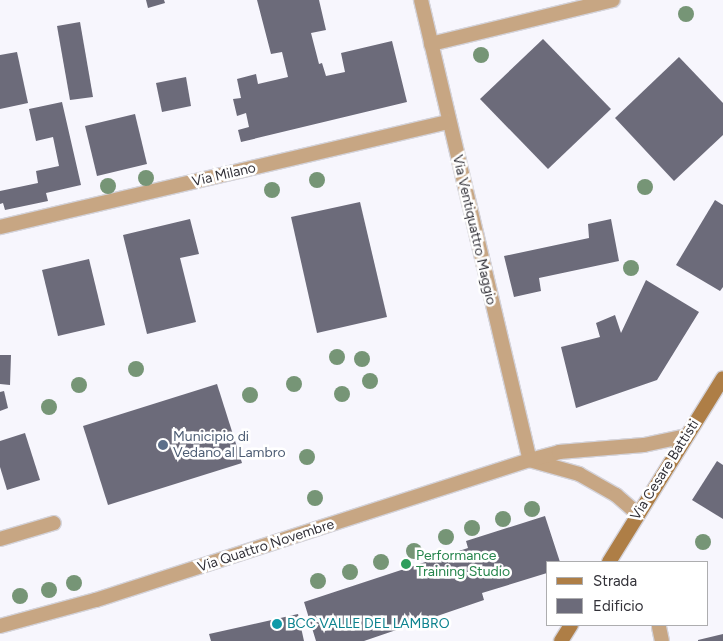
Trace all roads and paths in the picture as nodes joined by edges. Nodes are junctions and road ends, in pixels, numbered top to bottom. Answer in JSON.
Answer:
{"nodes":[{"id":1,"x":421,"y":0,"type":"edge"},
{"id":2,"x":613,"y":0,"type":"edge"},
{"id":3,"x":432,"y":44,"type":"junction"},
{"id":4,"x":448,"y":122,"type":"junction"},
{"id":5,"x":0,"y":227,"type":"edge"},
{"id":6,"x":723,"y":378,"type":"edge"},
{"id":7,"x":686,"y":436,"type":"junction"},
{"id":8,"x":530,"y":460,"type":"junction"},
{"id":9,"x":638,"y":514,"type":"junction"},
{"id":10,"x":54,"y":523,"type":"dead end"},
{"id":11,"x":0,"y":539,"type":"edge"},
{"id":12,"x":610,"y":561,"type":"edge"},
{"id":13,"x":0,"y":626,"type":"edge"},
{"id":14,"x":570,"y":626,"type":"edge"},
{"id":15,"x":561,"y":641,"type":"edge"}],
"edges":[{"from":1,"to":3,"type":"street","name":"Via Ventiquattro Maggio"},
{"from":2,"to":3,"type":"street"},
{"from":3,"to":4,"type":"street","name":"Via Ventiquattro Maggio"},
{"from":4,"to":5,"type":"street","name":"Via Milano"},
{"from":4,"to":8,"type":"street","name":"Via Ventiquattro Maggio"},
{"from":6,"to":7,"type":"main road","name":"Via Cesare Battisti"},
{"from":7,"to":8,"type":"street","name":"Via Quattro Novembre"},
{"from":7,"to":9,"type":"main road","name":"Via Cesare Battisti"},
{"from":8,"to":9,"type":"street"},
{"from":8,"to":13,"type":"street","name":"Via Quattro Novembre"},
{"from":9,"to":12,"type":"main road","name":"Via Cesare Battisti"},
{"from":10,"to":11,"type":"street"},
{"from":14,"to":15,"type":"main road"}]}
